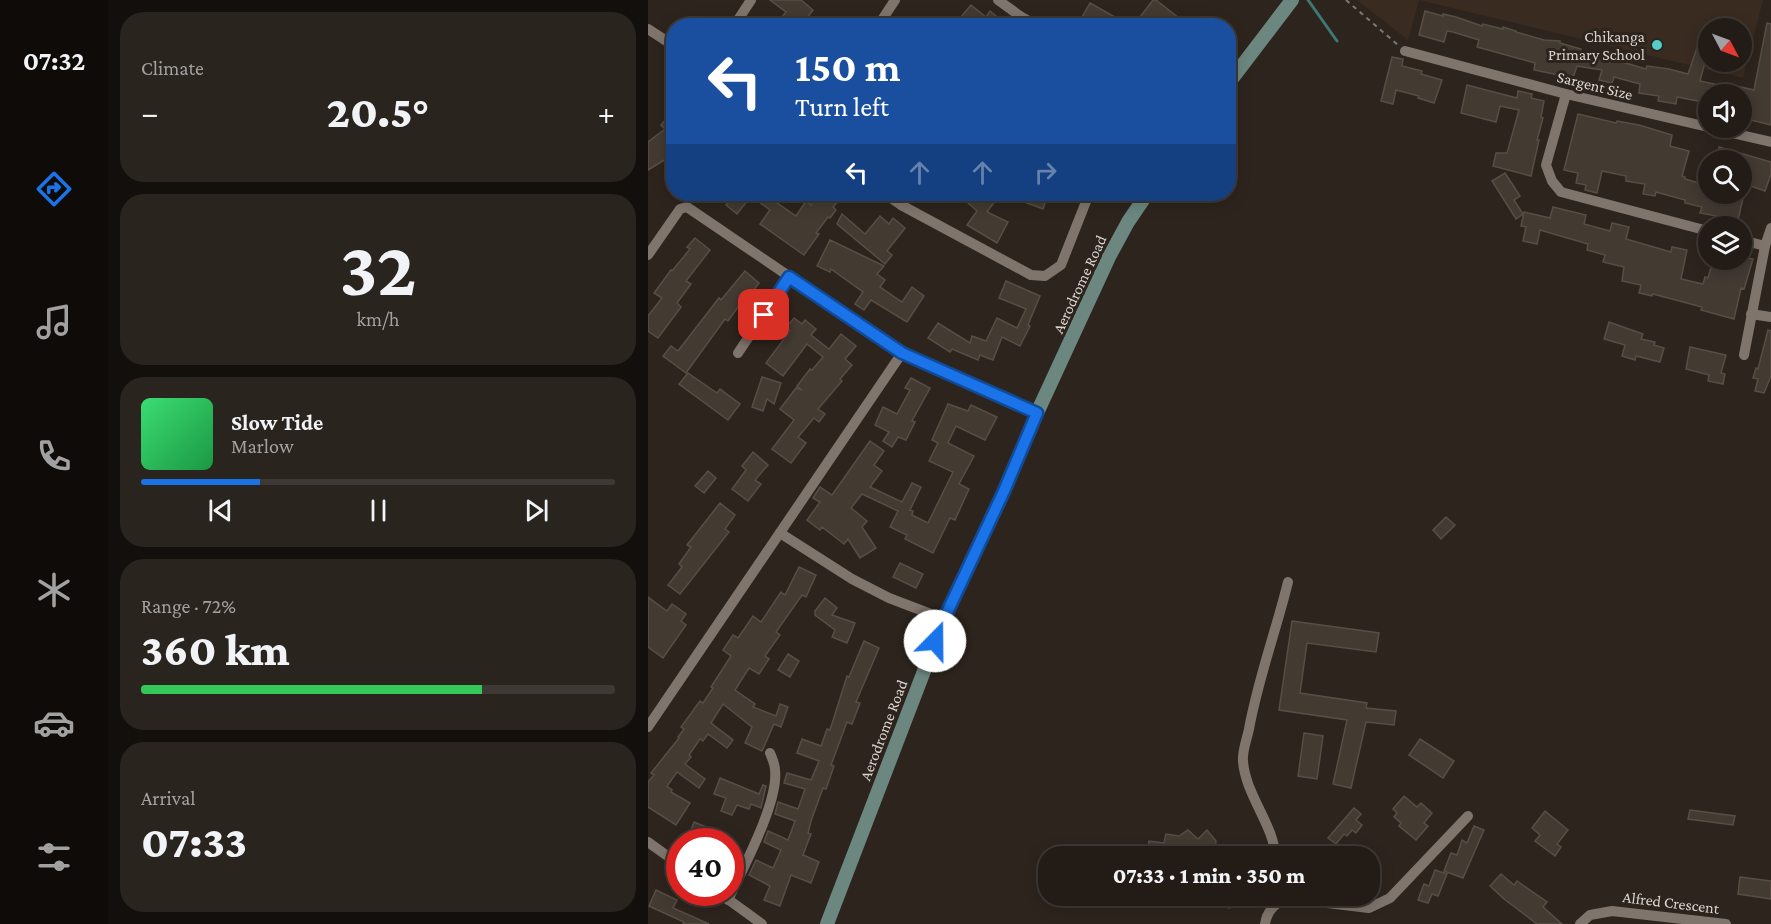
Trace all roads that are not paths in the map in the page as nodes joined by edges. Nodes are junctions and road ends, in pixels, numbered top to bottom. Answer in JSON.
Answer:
{"nodes":[{"id":1,"x":751,"y":0,"type":"edge"},
{"id":2,"x":895,"y":0,"type":"edge"},
{"id":3,"x":998,"y":0,"type":"edge"},
{"id":4,"x":1292,"y":0,"type":"edge"},
{"id":5,"x":739,"y":18,"type":"edge"},
{"id":6,"x":883,"y":18,"type":"edge"},
{"id":7,"x":1016,"y":18,"type":"edge"},
{"id":8,"x":648,"y":29,"type":"edge"},
{"id":9,"x":666,"y":41,"type":"edge"},
{"id":10,"x":1405,"y":51,"type":"road end"},
{"id":11,"x":1236,"y":74,"type":"edge"},
{"id":12,"x":1566,"y":94,"type":"junction"},
{"id":13,"x":1698,"y":124,"type":"edge"},
{"id":14,"x":1752,"y":137,"type":"edge"},
{"id":15,"x":1771,"y":142,"type":"edge"},
{"id":16,"x":895,"y":201,"type":"edge"},
{"id":17,"x":904,"y":201,"type":"edge"},
{"id":18,"x":1086,"y":201,"type":"edge"},
{"id":19,"x":1143,"y":201,"type":"edge"},
{"id":20,"x":901,"y":205,"type":"junction"},
{"id":21,"x":1698,"y":228,"type":"edge"},
{"id":22,"x":1771,"y":228,"type":"edge"},
{"id":23,"x":1752,"y":243,"type":"edge"},
{"id":24,"x":1765,"y":246,"type":"junction"},
{"id":25,"x":648,"y":255,"type":"edge"},
{"id":26,"x":789,"y":277,"type":"junction"},
{"id":27,"x":1751,"y":314,"type":"junction"},
{"id":28,"x":1771,"y":317,"type":"edge"},
{"id":29,"x":738,"y":353,"type":"dead end"},
{"id":30,"x":902,"y":353,"type":"junction"},
{"id":31,"x":1744,"y":356,"type":"dead end"},
{"id":32,"x":1037,"y":413,"type":"junction"},
{"id":33,"x":780,"y":533,"type":"junction"},
{"id":34,"x":1288,"y":582,"type":"dead end"},
{"id":35,"x":944,"y":619,"type":"junction"},
{"id":36,"x":648,"y":727,"type":"edge"},
{"id":37,"x":770,"y":753,"type":"dead end"},
{"id":38,"x":1468,"y":816,"type":"dead end"},
{"id":39,"x":648,"y":842,"type":"edge"},
{"id":40,"x":1275,"y":846,"type":"edge"},
{"id":41,"x":666,"y":855,"type":"edge"},
{"id":42,"x":744,"y":865,"type":"edge"},
{"id":43,"x":736,"y":906,"type":"edge"},
{"id":44,"x":1266,"y":920,"type":"edge"},
{"id":45,"x":762,"y":924,"type":"edge"},
{"id":46,"x":827,"y":924,"type":"edge"},
{"id":47,"x":1580,"y":924,"type":"edge"},
{"id":48,"x":1726,"y":924,"type":"edge"}],
"edges":[{"from":1,"to":5,"type":"street"},
{"from":2,"to":6,"type":"street"},
{"from":3,"to":7,"type":"street"},
{"from":4,"to":11,"type":"street"},
{"from":8,"to":9,"type":"street"},
{"from":10,"to":12,"type":"street","name":"Sargent Size"},
{"from":12,"to":13,"type":"street","name":"Sargent Size"},
{"from":12,"to":21,"type":"street"},
{"from":14,"to":15,"type":"street","name":"Sargent Size"},
{"from":16,"to":20,"type":"street"},
{"from":17,"to":20,"type":"street"},
{"from":18,"to":20,"type":"street"},
{"from":19,"to":32,"type":"street","name":"Aerodrome Road"},
{"from":22,"to":24,"type":"street"},
{"from":23,"to":24,"type":"street"},
{"from":24,"to":27,"type":"street"},
{"from":25,"to":26,"type":"street"},
{"from":26,"to":29,"type":"street"},
{"from":26,"to":30,"type":"street"},
{"from":27,"to":28,"type":"street"},
{"from":27,"to":31,"type":"street"},
{"from":30,"to":32,"type":"street"},
{"from":30,"to":33,"type":"street"},
{"from":32,"to":35,"type":"street","name":"Aerodrome Road"},
{"from":33,"to":35,"type":"street"},
{"from":33,"to":36,"type":"street"},
{"from":34,"to":40,"type":"street"},
{"from":35,"to":46,"type":"street","name":"Aerodrome Road"},
{"from":37,"to":42,"type":"street"},
{"from":38,"to":44,"type":"street"},
{"from":39,"to":41,"type":"street"},
{"from":43,"to":45,"type":"street"},
{"from":47,"to":48,"type":"street","name":"Alfred Crescent"}]}
